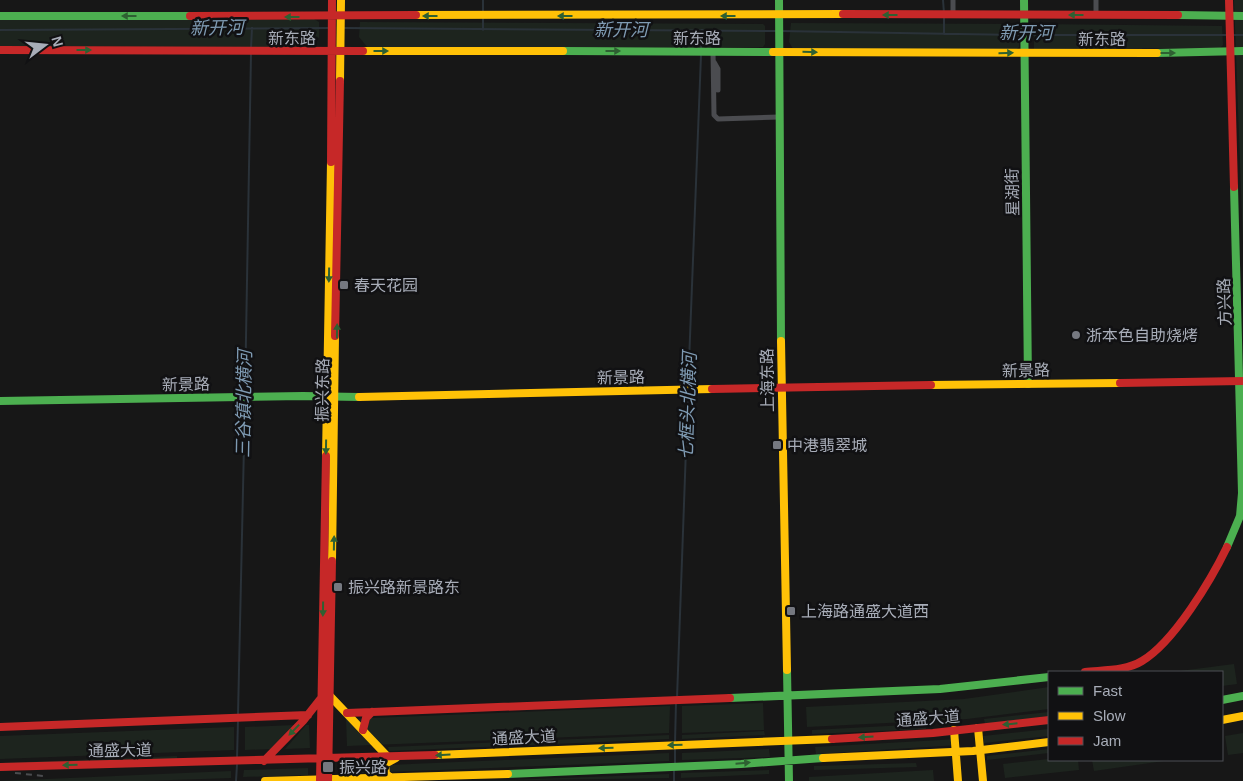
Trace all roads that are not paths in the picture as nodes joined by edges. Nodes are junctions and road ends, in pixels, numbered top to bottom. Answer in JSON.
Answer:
{"nodes":[{"id":1,"x":332,"y":0,"type":"edge"},
{"id":2,"x":341,"y":0,"type":"edge"},
{"id":3,"x":778,"y":0,"type":"edge"},
{"id":4,"x":953,"y":0,"type":"edge"},
{"id":5,"x":1024,"y":0,"type":"edge"},
{"id":6,"x":1096,"y":0,"type":"edge"},
{"id":7,"x":1230,"y":0,"type":"edge"},
{"id":8,"x":1096,"y":14,"type":"junction"},
{"id":9,"x":946,"y":15,"type":"junction"},
{"id":10,"x":1025,"y":15,"type":"junction"},
{"id":11,"x":0,"y":16,"type":"edge"},
{"id":12,"x":779,"y":16,"type":"junction"},
{"id":13,"x":1230,"y":16,"type":"junction"},
{"id":14,"x":1242,"y":16,"type":"edge"},
{"id":15,"x":332,"y":20,"type":"junction"},
{"id":16,"x":340,"y":20,"type":"junction"},
{"id":17,"x":0,"y":50,"type":"edge"},
{"id":18,"x":340,"y":51,"type":"junction"},
{"id":19,"x":711,"y":51,"type":"junction"},
{"id":20,"x":1243,"y":51,"type":"edge"},
{"id":21,"x":332,"y":52,"type":"junction"},
{"id":22,"x":779,"y":52,"type":"junction"},
{"id":23,"x":1024,"y":52,"type":"junction"},
{"id":24,"x":1230,"y":53,"type":"junction"},
{"id":25,"x":713,"y":61,"type":"junction"},
{"id":26,"x":718,"y":90,"type":"dead end"},
{"id":27,"x":779,"y":117,"type":"junction"},
{"id":28,"x":1241,"y":381,"type":"edge"},
{"id":29,"x":1028,"y":384,"type":"junction"},
{"id":30,"x":781,"y":386,"type":"junction"},
{"id":31,"x":326,"y":398,"type":"junction"},
{"id":32,"x":336,"y":398,"type":"junction"},
{"id":33,"x":0,"y":400,"type":"edge"},
{"id":34,"x":1090,"y":671,"type":"edge"},
{"id":35,"x":1048,"y":677,"type":"edge"},
{"id":36,"x":788,"y":695,"type":"junction"},
{"id":37,"x":1243,"y":696,"type":"edge"},
{"id":38,"x":326,"y":697,"type":"junction"},
{"id":39,"x":1223,"y":700,"type":"edge"},
{"id":40,"x":372,"y":712,"type":"junction"},
{"id":41,"x":347,"y":714,"type":"junction"},
{"id":42,"x":308,"y":715,"type":"junction"},
{"id":43,"x":1243,"y":716,"type":"edge"},
{"id":44,"x":1048,"y":720,"type":"edge"},
{"id":45,"x":1223,"y":720,"type":"edge"},
{"id":46,"x":0,"y":727,"type":"edge"},
{"id":47,"x":978,"y":728,"type":"junction"},
{"id":48,"x":363,"y":730,"type":"junction"},
{"id":49,"x":954,"y":730,"type":"junction"},
{"id":50,"x":788,"y":742,"type":"junction"},
{"id":51,"x":1048,"y":742,"type":"edge"},
{"id":52,"x":980,"y":750,"type":"junction"},
{"id":53,"x":956,"y":752,"type":"junction"},
{"id":54,"x":325,"y":757,"type":"junction"},
{"id":55,"x":398,"y":757,"type":"junction"},
{"id":56,"x":388,"y":758,"type":"junction"},
{"id":57,"x":790,"y":759,"type":"junction"},
{"id":58,"x":264,"y":761,"type":"junction"},
{"id":59,"x":0,"y":768,"type":"edge"},
{"id":60,"x":392,"y":779,"type":"edge"},
{"id":61,"x":320,"y":780,"type":"edge"},
{"id":62,"x":328,"y":780,"type":"edge"},
{"id":63,"x":265,"y":781,"type":"edge"},
{"id":64,"x":790,"y":781,"type":"edge"},
{"id":65,"x":958,"y":781,"type":"edge"},
{"id":66,"x":983,"y":781,"type":"edge"}],
"edges":[{"from":1,"to":15,"type":"street","name":"振兴东路"},
{"from":2,"to":16,"type":"street","name":"振兴东路"},
{"from":3,"to":12,"type":"street","name":"上海东路"},
{"from":4,"to":9,"type":"street"},
{"from":5,"to":10,"type":"street","name":"星湖街"},
{"from":6,"to":8,"type":"street"},
{"from":7,"to":13,"type":"street","name":"方兴路"},
{"from":8,"to":10,"type":"street","one_way":true},
{"from":8,"to":13,"type":"street"},
{"from":9,"to":10,"type":"street"},
{"from":9,"to":12,"type":"street","one_way":true},
{"from":10,"to":23,"type":"street","name":"星湖街"},
{"from":15,"to":11,"type":"street","one_way":true},
{"from":12,"to":16,"type":"street","one_way":true},
{"from":12,"to":22,"type":"street","name":"上海东路"},
{"from":13,"to":14,"type":"street"},
{"from":13,"to":24,"type":"street","name":"方兴路"},
{"from":15,"to":16,"type":"street"},
{"from":15,"to":21,"type":"street","name":"振兴东路"},
{"from":16,"to":18,"type":"street","name":"振兴东路"},
{"from":17,"to":21,"type":"street","name":"新东路","one_way":true},
{"from":18,"to":19,"type":"street","name":"新东路","one_way":true},
{"from":18,"to":21,"type":"street","name":"新东路"},
{"from":32,"to":18,"type":"street","name":"振兴东路","one_way":true},
{"from":19,"to":22,"type":"street","name":"新东路"},
{"from":19,"to":25,"type":"street"},
{"from":20,"to":24,"type":"street","name":"新东路"},
{"from":21,"to":31,"type":"street","name":"振兴东路","one_way":true},
{"from":22,"to":23,"type":"street","name":"新东路","one_way":true},
{"from":22,"to":27,"type":"street","name":"上海东路"},
{"from":23,"to":24,"type":"street","name":"新东路","one_way":true},
{"from":23,"to":29,"type":"street","name":"星湖街"},
{"from":24,"to":28,"type":"street","name":"方兴路"},
{"from":25,"to":26,"type":"street"},
{"from":25,"to":27,"type":"street"},
{"from":27,"to":30,"type":"street","name":"上海东路"},
{"from":28,"to":29,"type":"street","name":"新景路"},
{"from":28,"to":34,"type":"street","name":"方兴路"},
{"from":29,"to":30,"type":"street","name":"新景路"},
{"from":30,"to":32,"type":"street","name":"新景路"},
{"from":30,"to":36,"type":"street","name":"上海东路"},
{"from":31,"to":32,"type":"street","name":"新景路"},
{"from":31,"to":33,"type":"street","name":"新景路"},
{"from":31,"to":38,"type":"street","name":"振兴东路","one_way":true},
{"from":38,"to":32,"type":"street","name":"振兴东路","one_way":true},
{"from":35,"to":36,"type":"street"},
{"from":36,"to":40,"type":"street"},
{"from":36,"to":50,"type":"street","name":"上海东路"},
{"from":37,"to":39,"type":"street"},
{"from":38,"to":41,"type":"street"},
{"from":38,"to":42,"type":"street"},
{"from":38,"to":54,"type":"street","name":"振兴东路"},
{"from":40,"to":41,"type":"street"},
{"from":40,"to":48,"type":"street"},
{"from":41,"to":48,"type":"street"},
{"from":42,"to":46,"type":"street"},
{"from":42,"to":58,"type":"street","one_way":true},
{"from":43,"to":45,"type":"street"},
{"from":44,"to":47,"type":"street","name":"通盛大道","one_way":true},
{"from":47,"to":49,"type":"street","name":"通盛大道"},
{"from":47,"to":52,"type":"street"},
{"from":48,"to":56,"type":"street"},
{"from":49,"to":50,"type":"street","name":"通盛大道","one_way":true},
{"from":49,"to":53,"type":"street"},
{"from":50,"to":55,"type":"street","name":"通盛大道","one_way":true},
{"from":50,"to":57,"type":"street","name":"上海东路"},
{"from":51,"to":52,"type":"street","name":"通盛大道"},
{"from":52,"to":53,"type":"street","name":"通盛大道"},
{"from":52,"to":66,"type":"street"},
{"from":53,"to":57,"type":"street","name":"通盛大道"},
{"from":53,"to":65,"type":"street"},
{"from":54,"to":56,"type":"street","name":"通盛大道"},
{"from":54,"to":58,"type":"street","name":"通盛大道"},
{"from":54,"to":61,"type":"street","name":"振兴东路"},
{"from":54,"to":62,"type":"street","name":"振兴东路"},
{"from":55,"to":56,"type":"street","name":"通盛大道"},
{"from":55,"to":60,"type":"street"},
{"from":60,"to":57,"type":"street","name":"通盛大道","one_way":true},
{"from":57,"to":64,"type":"street","name":"上海东路"},
{"from":58,"to":59,"type":"street","name":"通盛大道","one_way":true},
{"from":60,"to":62,"type":"street","name":"通盛大道"},
{"from":61,"to":62,"type":"street","name":"通盛大道"},
{"from":61,"to":63,"type":"street","name":"通盛大道"}]}
